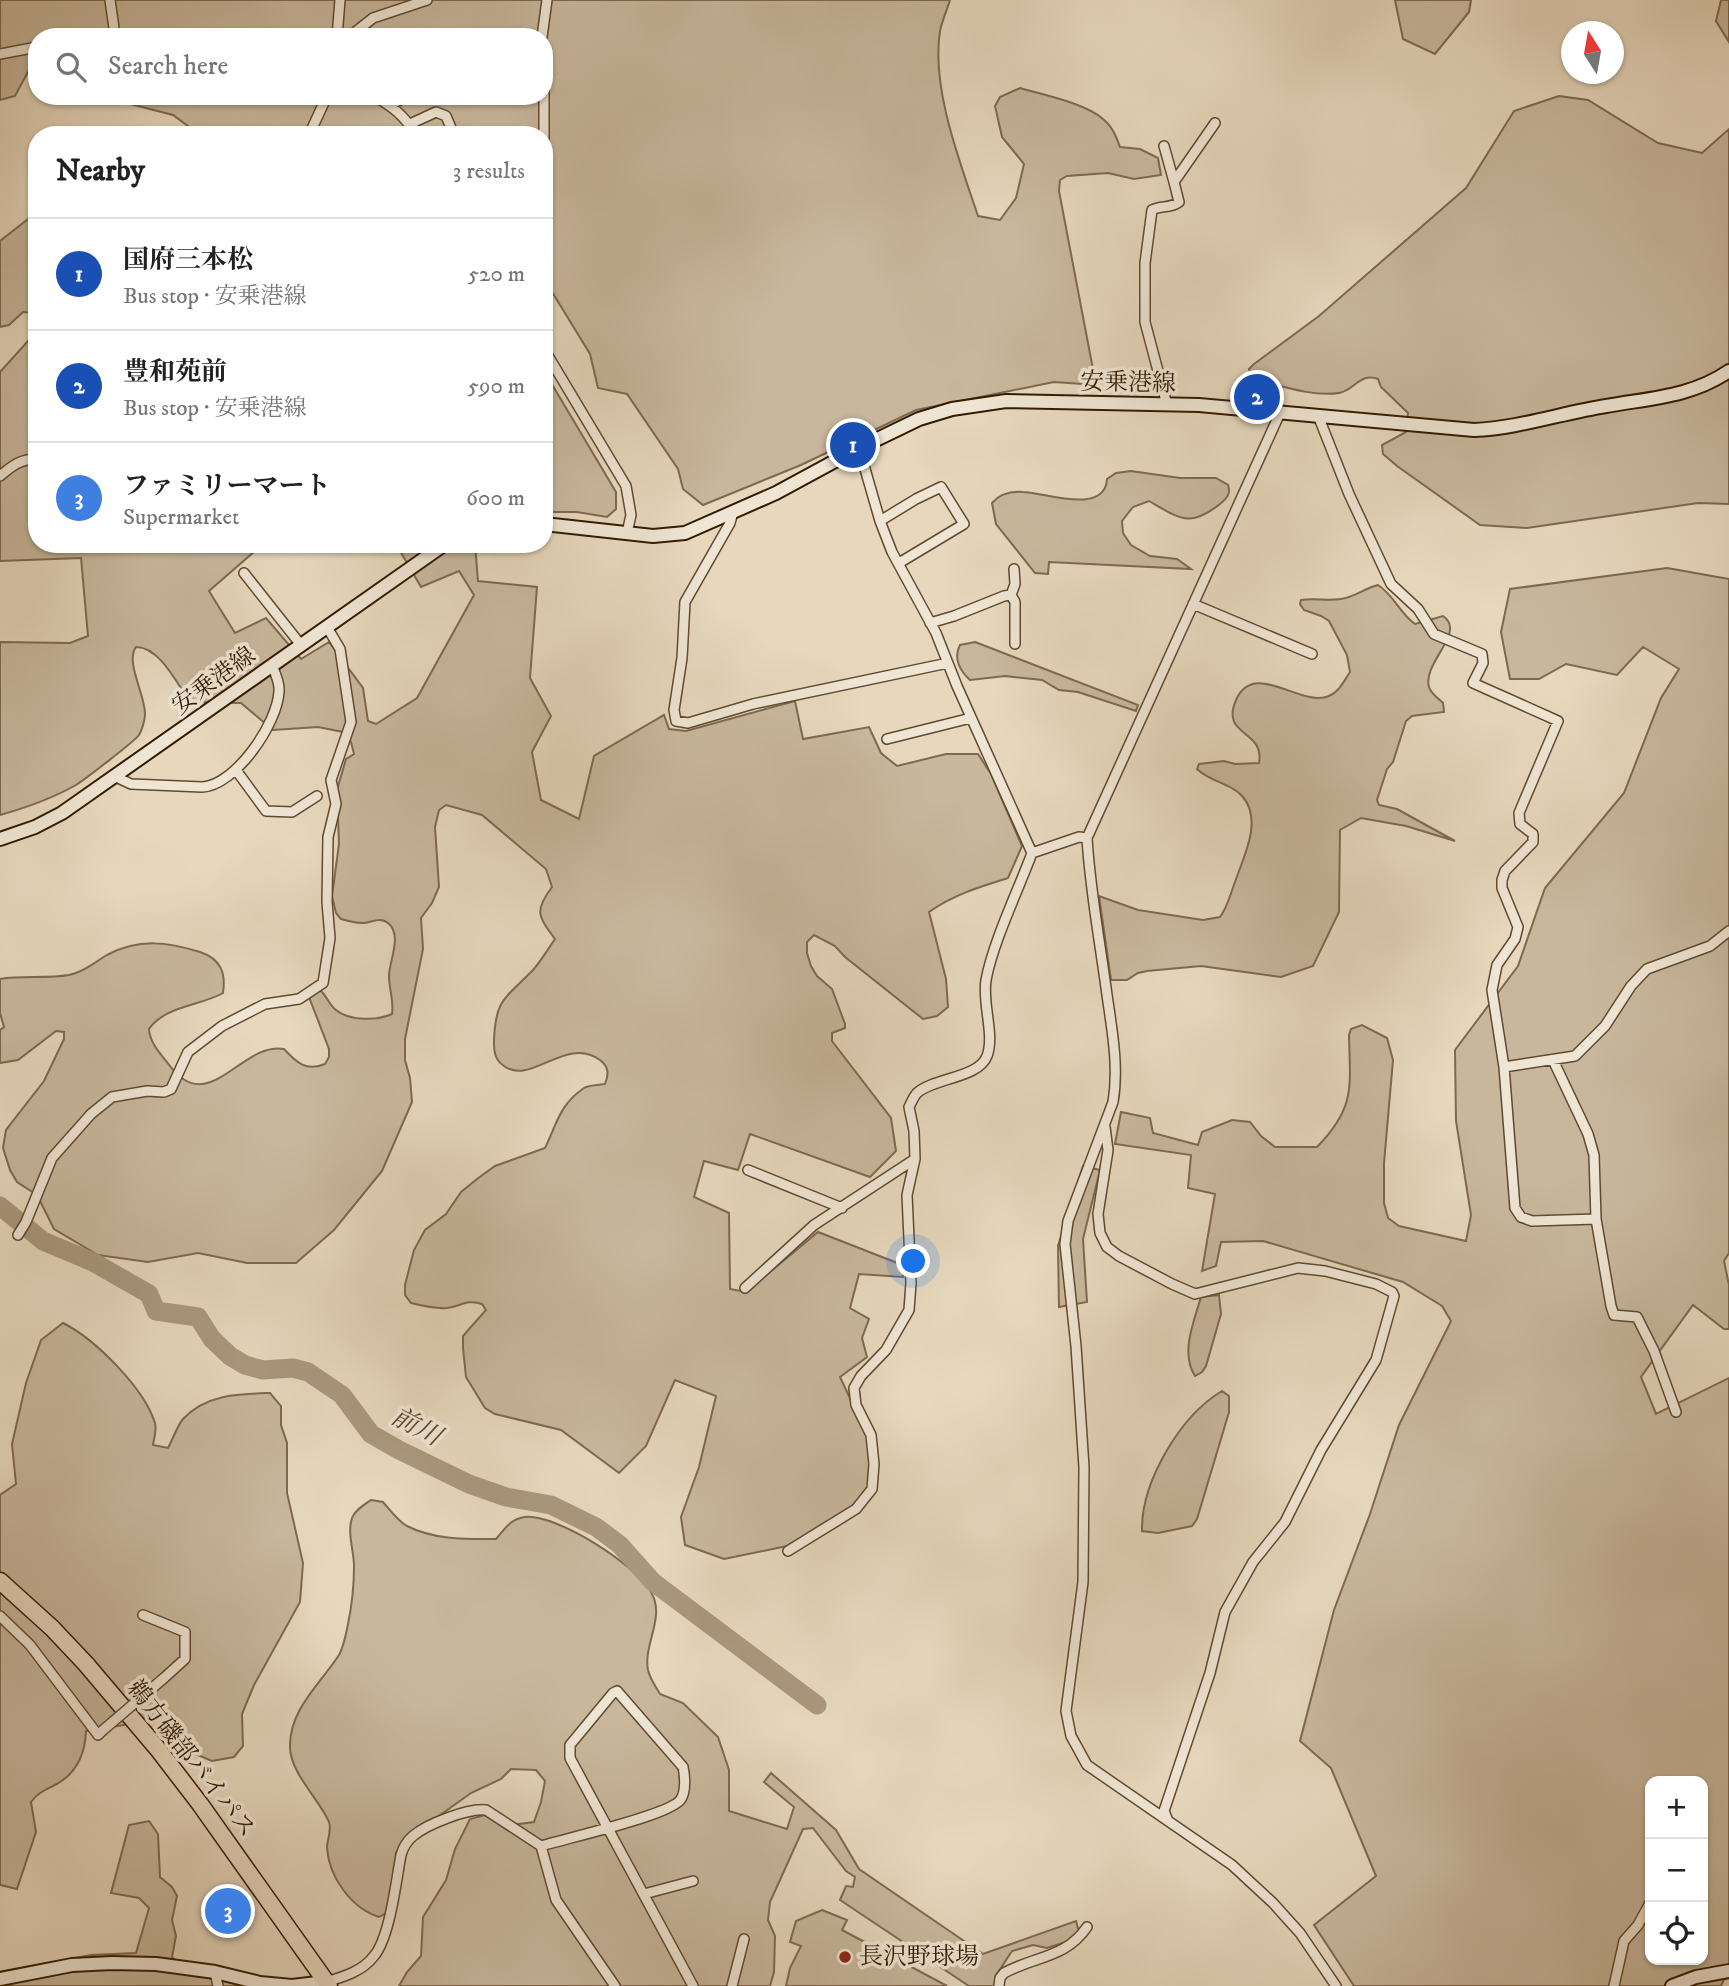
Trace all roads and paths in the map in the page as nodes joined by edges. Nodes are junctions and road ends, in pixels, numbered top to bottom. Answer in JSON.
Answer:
{"nodes":[{"id":1,"x":110,"y":0,"type":"edge"},
{"id":2,"x":340,"y":0,"type":"edge"},
{"id":3,"x":427,"y":0,"type":"edge"},
{"id":4,"x":547,"y":0,"type":"edge"},
{"id":5,"x":401,"y":4,"type":"edge"},
{"id":6,"x":114,"y":28,"type":"edge"},
{"id":7,"x":338,"y":28,"type":"edge"},
{"id":8,"x":359,"y":28,"type":"edge"},
{"id":9,"x":543,"y":28,"type":"edge"},
{"id":10,"x":28,"y":49,"type":"edge"},
{"id":11,"x":0,"y":54,"type":"edge"},
{"id":12,"x":323,"y":105,"type":"edge"},
{"id":13,"x":390,"y":105,"type":"edge"},
{"id":14,"x":544,"y":105,"type":"edge"},
{"id":15,"x":1215,"y":123,"type":"dead end"},
{"id":16,"x":410,"y":124,"type":"joint"},
{"id":17,"x":313,"y":126,"type":"edge"},
{"id":18,"x":450,"y":126,"type":"edge"},
{"id":19,"x":544,"y":126,"type":"edge"},
{"id":20,"x":1164,"y":146,"type":"dead end"},
{"id":21,"x":1174,"y":182,"type":"junction"},
{"id":22,"x":553,"y":364,"type":"edge"},
{"id":23,"x":1729,"y":371,"type":"edge"},
{"id":24,"x":1167,"y":405,"type":"junction"},
{"id":25,"x":1280,"y":414,"type":"junction"},
{"id":26,"x":1319,"y":418,"type":"junction"},
{"id":27,"x":859,"y":448,"type":"junction"},
{"id":28,"x":28,"y":461,"type":"edge"},
{"id":29,"x":0,"y":477,"type":"edge"},
{"id":30,"x":733,"y":512,"type":"junction"},
{"id":31,"x":880,"y":521,"type":"junction"},
{"id":32,"x":553,"y":525,"type":"edge"},
{"id":33,"x":627,"y":533,"type":"junction"},
{"id":34,"x":432,"y":553,"type":"edge"},
{"id":35,"x":899,"y":563,"type":"junction"},
{"id":36,"x":1014,"y":569,"type":"dead end"},
{"id":37,"x":244,"y":573,"type":"dead end"},
{"id":38,"x":1011,"y":595,"type":"junction"},
{"id":39,"x":1193,"y":604,"type":"junction"},
{"id":40,"x":930,"y":623,"type":"junction"},
{"id":41,"x":327,"y":626,"type":"junction"},
{"id":42,"x":1015,"y":644,"type":"dead end"},
{"id":43,"x":301,"y":645,"type":"junction"},
{"id":44,"x":1312,"y":654,"type":"dead end"},
{"id":45,"x":948,"y":663,"type":"junction"},
{"id":46,"x":272,"y":665,"type":"junction"},
{"id":47,"x":971,"y":718,"type":"junction"},
{"id":48,"x":887,"y":739,"type":"dead end"},
{"id":49,"x":236,"y":770,"type":"junction"},
{"id":50,"x":116,"y":777,"type":"junction"},
{"id":51,"x":317,"y":796,"type":"dead end"},
{"id":52,"x":1087,"y":838,"type":"junction"},
{"id":53,"x":0,"y":839,"type":"edge"},
{"id":54,"x":1032,"y":853,"type":"junction"},
{"id":55,"x":1729,"y":931,"type":"edge"},
{"id":56,"x":1553,"y":1060,"type":"junction"},
{"id":57,"x":1504,"y":1067,"type":"junction"},
{"id":58,"x":1105,"y":1125,"type":"junction"},
{"id":59,"x":915,"y":1159,"type":"junction"},
{"id":60,"x":748,"y":1170,"type":"dead end"},
{"id":61,"x":842,"y":1208,"type":"junction"},
{"id":62,"x":1596,"y":1219,"type":"junction"},
{"id":63,"x":21,"y":1229,"type":"dead end"},
{"id":64,"x":746,"y":1288,"type":"dead end"},
{"id":65,"x":1676,"y":1412,"type":"dead end"},
{"id":66,"x":788,"y":1551,"type":"dead end"},
{"id":67,"x":0,"y":1581,"type":"edge"},
{"id":68,"x":143,"y":1615,"type":"dead end"},
{"id":69,"x":0,"y":1616,"type":"edge"},
{"id":70,"x":1168,"y":1822,"type":"junction"},
{"id":71,"x":608,"y":1827,"type":"junction"},
{"id":72,"x":541,"y":1846,"type":"junction"},
{"id":73,"x":694,"y":1881,"type":"dead end"},
{"id":74,"x":644,"y":1894,"type":"junction"},
{"id":75,"x":1645,"y":1912,"type":"edge"},
{"id":76,"x":1087,"y":1927,"type":"dead end"},
{"id":77,"x":744,"y":1939,"type":"dead end"},
{"id":78,"x":1729,"y":1971,"type":"edge"},
{"id":79,"x":215,"y":1972,"type":"junction"},
{"id":80,"x":0,"y":1979,"type":"edge"},
{"id":81,"x":327,"y":1984,"type":"edge"},
{"id":82,"x":218,"y":1986,"type":"edge"},
{"id":83,"x":615,"y":1986,"type":"edge"},
{"id":84,"x":693,"y":1986,"type":"edge"},
{"id":85,"x":732,"y":1986,"type":"edge"},
{"id":86,"x":999,"y":1986,"type":"edge"},
{"id":87,"x":1336,"y":1986,"type":"edge"},
{"id":88,"x":1614,"y":1986,"type":"edge"},
{"id":89,"x":1672,"y":1986,"type":"edge"}],
"edges":[{"from":1,"to":6,"type":"street"},
{"from":2,"to":7,"type":"street"},
{"from":3,"to":5,"type":"street"},
{"from":4,"to":9,"type":"street"},
{"from":5,"to":8,"type":"street"},
{"from":10,"to":11,"type":"street"},
{"from":12,"to":17,"type":"street"},
{"from":13,"to":16,"type":"street"},
{"from":14,"to":19,"type":"street"},
{"from":15,"to":21,"type":"street"},
{"from":16,"to":18,"type":"street"},
{"from":20,"to":21,"type":"street"},
{"from":21,"to":24,"type":"street"},
{"from":22,"to":33,"type":"street"},
{"from":23,"to":26,"type":"main road","name":"安乗港線"},
{"from":24,"to":25,"type":"main road","name":"安乗港線"},
{"from":24,"to":27,"type":"main road","name":"安乗港線"},
{"from":25,"to":26,"type":"main road","name":"安乗港線"},
{"from":25,"to":39,"type":"street"},
{"from":26,"to":57,"type":"street"},
{"from":27,"to":30,"type":"main road","name":"安乗港線"},
{"from":27,"to":31,"type":"street"},
{"from":28,"to":29,"type":"street"},
{"from":30,"to":33,"type":"main road","name":"安乗港線"},
{"from":30,"to":45,"type":"street"},
{"from":31,"to":35,"type":"street"},
{"from":31,"to":35,"type":"street"},
{"from":32,"to":33,"type":"main road","name":"安乗港線"},
{"from":34,"to":41,"type":"main road","name":"安乗港線"},
{"from":35,"to":40,"type":"street"},
{"from":36,"to":38,"type":"street"},
{"from":37,"to":43,"type":"street"},
{"from":38,"to":40,"type":"street"},
{"from":38,"to":42,"type":"street"},
{"from":39,"to":44,"type":"street"},
{"from":39,"to":52,"type":"street"},
{"from":40,"to":45,"type":"street"},
{"from":41,"to":43,"type":"main road","name":"安乗港線"},
{"from":41,"to":63,"type":"street"},
{"from":43,"to":46,"type":"main road","name":"安乗港線"},
{"from":45,"to":47,"type":"street"},
{"from":46,"to":49,"type":"street"},
{"from":46,"to":50,"type":"main road","name":"安乗港線"},
{"from":47,"to":48,"type":"street"},
{"from":47,"to":54,"type":"street"},
{"from":49,"to":50,"type":"street"},
{"from":49,"to":51,"type":"street"},
{"from":50,"to":53,"type":"main road","name":"安乗港線"},
{"from":52,"to":54,"type":"street"},
{"from":52,"to":58,"type":"street"},
{"from":54,"to":59,"type":"street"},
{"from":55,"to":56,"type":"street"},
{"from":56,"to":57,"type":"street"},
{"from":56,"to":62,"type":"street"},
{"from":57,"to":62,"type":"street"},
{"from":58,"to":70,"type":"street"},
{"from":58,"to":70,"type":"street"},
{"from":59,"to":61,"type":"street"},
{"from":59,"to":66,"type":"street"},
{"from":60,"to":61,"type":"street"},
{"from":61,"to":64,"type":"street"},
{"from":62,"to":65,"type":"street"},
{"from":67,"to":81,"type":"highway","name":"鵜方磯部バイパス"},
{"from":68,"to":69,"type":"street","bridge":true},
{"from":70,"to":87,"type":"street"},
{"from":71,"to":71,"type":"street"},
{"from":71,"to":72,"type":"street"},
{"from":71,"to":74,"type":"street"},
{"from":72,"to":81,"type":"street"},
{"from":72,"to":83,"type":"street"},
{"from":73,"to":74,"type":"street"},
{"from":74,"to":84,"type":"street"},
{"from":75,"to":88,"type":"street"},
{"from":76,"to":86,"type":"street"},
{"from":77,"to":85,"type":"street"},
{"from":78,"to":89,"type":"main road"},
{"from":79,"to":80,"type":"main road"},
{"from":79,"to":81,"type":"main road"},
{"from":79,"to":82,"type":"street"}]}
